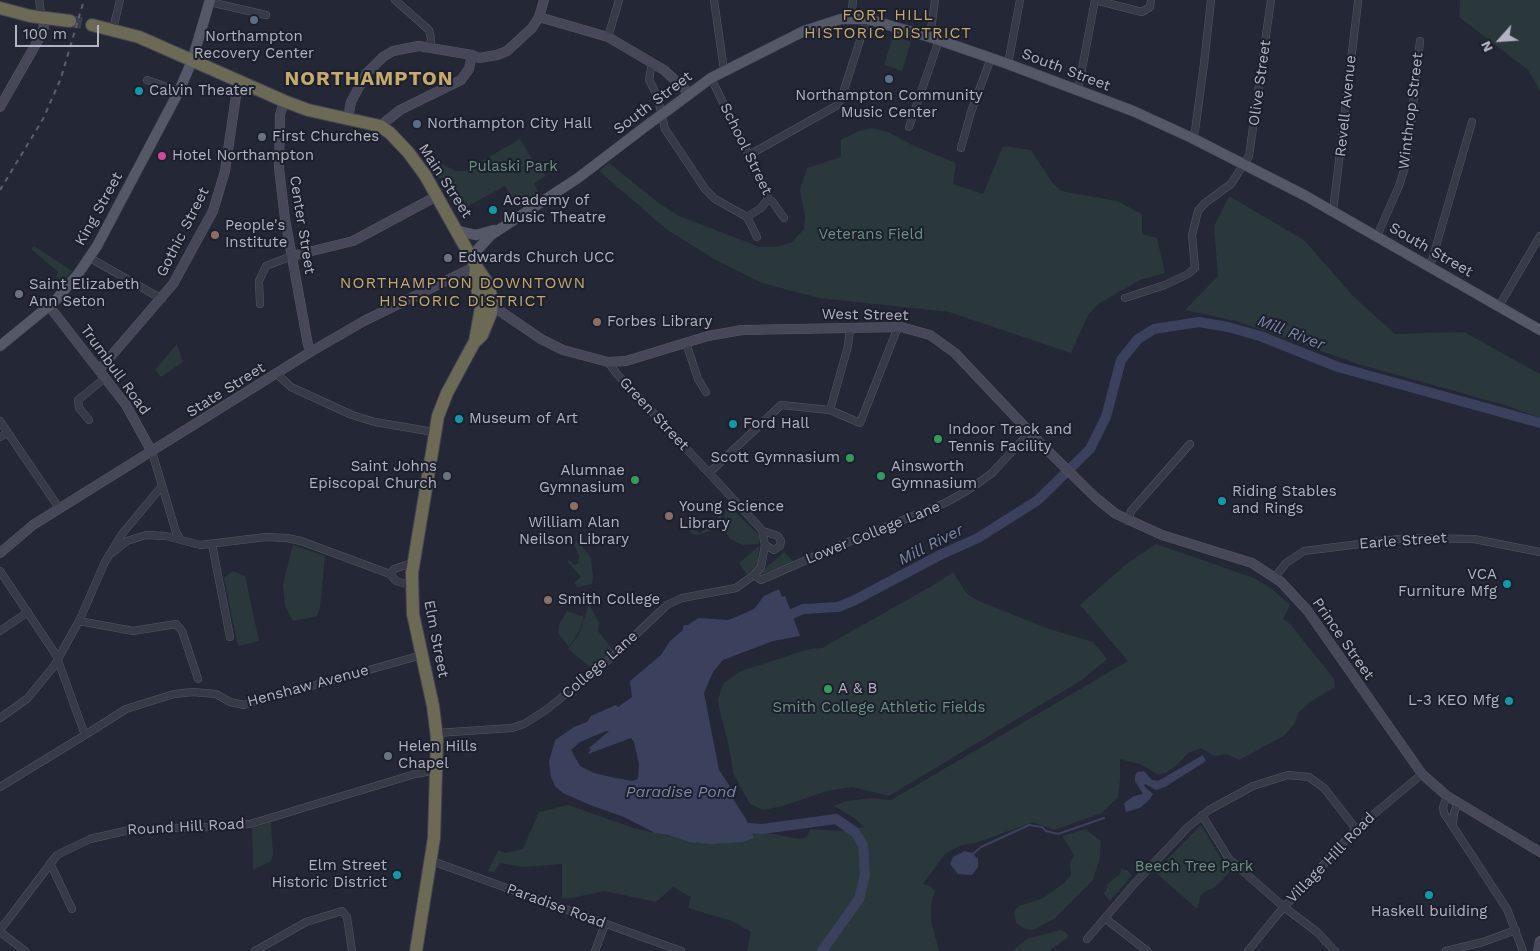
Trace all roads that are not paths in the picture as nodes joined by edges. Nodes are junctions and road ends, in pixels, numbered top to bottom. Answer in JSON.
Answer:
{"nodes":[{"id":1,"x":39,"y":0,"type":"edge"},
{"id":2,"x":120,"y":0,"type":"edge"},
{"id":3,"x":395,"y":0,"type":"edge"},
{"id":4,"x":544,"y":0,"type":"edge"},
{"id":5,"x":620,"y":0,"type":"edge"},
{"id":6,"x":714,"y":0,"type":"edge"},
{"id":7,"x":853,"y":0,"type":"edge"},
{"id":8,"x":935,"y":0,"type":"edge"},
{"id":9,"x":1020,"y":0,"type":"edge"},
{"id":10,"x":1095,"y":0,"type":"edge"},
{"id":11,"x":1151,"y":0,"type":"edge"},
{"id":12,"x":1211,"y":0,"type":"edge"},
{"id":13,"x":1271,"y":0,"type":"edge"},
{"id":14,"x":210,"y":1,"type":"edge"},
{"id":15,"x":1358,"y":2,"type":"dead end"},
{"id":16,"x":0,"y":8,"type":"edge"},
{"id":17,"x":266,"y":15,"type":"dead end"},
{"id":18,"x":540,"y":17,"type":"junction"},
{"id":19,"x":42,"y":18,"type":"junction"},
{"id":20,"x":851,"y":18,"type":"junction"},
{"id":21,"x":867,"y":19,"type":"junction"},
{"id":22,"x":70,"y":22,"type":"tunnel mouth"},
{"id":23,"x":92,"y":25,"type":"tunnel mouth"},
{"id":24,"x":113,"y":29,"type":"junction"},
{"id":25,"x":608,"y":37,"type":"junction"},
{"id":26,"x":934,"y":38,"type":"junction"},
{"id":27,"x":1420,"y":41,"type":"dead end"},
{"id":28,"x":430,"y":47,"type":"junction"},
{"id":29,"x":472,"y":54,"type":"junction"},
{"id":30,"x":991,"y":58,"type":"junction"},
{"id":31,"x":192,"y":61,"type":"junction"},
{"id":32,"x":652,"y":63,"type":"junction"},
{"id":33,"x":1008,"y":64,"type":"junction"},
{"id":34,"x":724,"y":70,"type":"junction"},
{"id":35,"x":712,"y":78,"type":"junction"},
{"id":36,"x":147,"y":80,"type":"dead end"},
{"id":37,"x":238,"y":82,"type":"junction"},
{"id":38,"x":1078,"y":90,"type":"junction"},
{"id":39,"x":179,"y":91,"type":"junction"},
{"id":40,"x":689,"y":93,"type":"junction"},
{"id":41,"x":284,"y":101,"type":"junction"},
{"id":42,"x":0,"y":105,"type":"edge"},
{"id":43,"x":348,"y":118,"type":"junction"},
{"id":44,"x":1472,"y":122,"type":"dead end"},
{"id":45,"x":380,"y":126,"type":"junction"},
{"id":46,"x":909,"y":127,"type":"dead end"},
{"id":47,"x":1192,"y":138,"type":"junction"},
{"id":48,"x":961,"y":148,"type":"dead end"},
{"id":49,"x":749,"y":155,"type":"junction"},
{"id":50,"x":1244,"y":164,"type":"junction"},
{"id":51,"x":437,"y":196,"type":"junction"},
{"id":52,"x":768,"y":199,"type":"junction"},
{"id":53,"x":1333,"y":211,"type":"junction"},
{"id":54,"x":747,"y":216,"type":"junction"},
{"id":55,"x":784,"y":218,"type":"dead end"},
{"id":56,"x":499,"y":228,"type":"junction"},
{"id":57,"x":458,"y":231,"type":"junction"},
{"id":58,"x":1377,"y":236,"type":"junction"},
{"id":59,"x":1540,"y":236,"type":"edge"},
{"id":60,"x":756,"y":237,"type":"dead end"},
{"id":61,"x":292,"y":256,"type":"junction"},
{"id":62,"x":90,"y":258,"type":"junction"},
{"id":63,"x":476,"y":266,"type":"junction"},
{"id":64,"x":1430,"y":266,"type":"junction"},
{"id":65,"x":1125,"y":298,"type":"dead end"},
{"id":66,"x":162,"y":299,"type":"junction"},
{"id":67,"x":260,"y":304,"type":"dead end"},
{"id":68,"x":49,"y":306,"type":"junction"},
{"id":69,"x":1499,"y":306,"type":"junction"},
{"id":70,"x":486,"y":308,"type":"junction"},
{"id":71,"x":898,"y":327,"type":"junction"},
{"id":72,"x":850,"y":328,"type":"junction"},
{"id":73,"x":1540,"y":330,"type":"edge"},
{"id":74,"x":686,"y":343,"type":"junction"},
{"id":75,"x":0,"y":346,"type":"edge"},
{"id":76,"x":312,"y":351,"type":"junction"},
{"id":77,"x":608,"y":362,"type":"junction"},
{"id":78,"x":99,"y":370,"type":"junction"},
{"id":79,"x":277,"y":374,"type":"junction"},
{"id":80,"x":105,"y":378,"type":"junction"},
{"id":81,"x":706,"y":392,"type":"dead end"},
{"id":82,"x":830,"y":410,"type":"junction"},
{"id":83,"x":89,"y":420,"type":"dead end"},
{"id":84,"x":0,"y":421,"type":"edge"},
{"id":85,"x":434,"y":432,"type":"junction"},
{"id":86,"x":1030,"y":432,"type":"junction"},
{"id":87,"x":8,"y":433,"type":"junction"},
{"id":88,"x":0,"y":437,"type":"edge"},
{"id":89,"x":1190,"y":444,"type":"dead end"},
{"id":90,"x":152,"y":452,"type":"junction"},
{"id":91,"x":709,"y":473,"type":"junction"},
{"id":92,"x":162,"y":486,"type":"junction"},
{"id":93,"x":59,"y":508,"type":"junction"},
{"id":94,"x":1128,"y":521,"type":"junction"},
{"id":95,"x":763,"y":531,"type":"junction"},
{"id":96,"x":181,"y":540,"type":"junction"},
{"id":97,"x":212,"y":544,"type":"junction"},
{"id":98,"x":765,"y":545,"type":"junction"},
{"id":99,"x":1216,"y":552,"type":"joint"},
{"id":100,"x":1540,"y":552,"type":"edge"},
{"id":101,"x":0,"y":553,"type":"edge"},
{"id":102,"x":111,"y":554,"type":"junction"},
{"id":103,"x":412,"y":563,"type":"junction"},
{"id":104,"x":0,"y":571,"type":"edge"},
{"id":105,"x":390,"y":574,"type":"junction"},
{"id":106,"x":754,"y":576,"type":"junction"},
{"id":107,"x":1275,"y":576,"type":"junction"},
{"id":108,"x":411,"y":585,"type":"junction"},
{"id":109,"x":28,"y":612,"type":"junction"},
{"id":110,"x":79,"y":622,"type":"junction"},
{"id":111,"x":0,"y":631,"type":"edge"},
{"id":112,"x":230,"y":637,"type":"dead end"},
{"id":113,"x":422,"y":655,"type":"junction"},
{"id":114,"x":58,"y":660,"type":"junction"},
{"id":115,"x":198,"y":679,"type":"dead end"},
{"id":116,"x":0,"y":718,"type":"edge"},
{"id":117,"x":436,"y":733,"type":"junction"},
{"id":118,"x":85,"y":735,"type":"junction"},
{"id":119,"x":437,"y":770,"type":"junction"},
{"id":120,"x":1422,"y":774,"type":"junction"},
{"id":121,"x":0,"y":787,"type":"edge"},
{"id":122,"x":1447,"y":796,"type":"junction"},
{"id":123,"x":1458,"y":803,"type":"junction"},
{"id":124,"x":1202,"y":815,"type":"junction"},
{"id":125,"x":1453,"y":824,"type":"junction"},
{"id":126,"x":1356,"y":829,"type":"junction"},
{"id":127,"x":1540,"y":852,"type":"edge"},
{"id":128,"x":432,"y":861,"type":"junction"},
{"id":129,"x":50,"y":863,"type":"junction"},
{"id":130,"x":1284,"y":907,"type":"junction"},
{"id":131,"x":72,"y":909,"type":"dead end"},
{"id":132,"x":1106,"y":918,"type":"junction"},
{"id":133,"x":605,"y":924,"type":"junction"},
{"id":134,"x":1516,"y":930,"type":"junction"},
{"id":135,"x":0,"y":931,"type":"edge"},
{"id":136,"x":1087,"y":939,"type":"dead end"},
{"id":137,"x":1540,"y":942,"type":"edge"},
{"id":138,"x":668,"y":949,"type":"edge"},
{"id":139,"x":25,"y":951,"type":"edge"},
{"id":140,"x":255,"y":951,"type":"edge"},
{"id":141,"x":352,"y":951,"type":"edge"},
{"id":142,"x":416,"y":951,"type":"edge"},
{"id":143,"x":595,"y":951,"type":"edge"},
{"id":144,"x":681,"y":951,"type":"edge"},
{"id":145,"x":1147,"y":951,"type":"edge"},
{"id":146,"x":1248,"y":951,"type":"edge"},
{"id":147,"x":1335,"y":951,"type":"edge"},
{"id":148,"x":1446,"y":951,"type":"edge"},
{"id":149,"x":1522,"y":951,"type":"edge"},
{"id":150,"x":1538,"y":951,"type":"edge"}],
"edges":[{"from":1,"to":19,"type":"street"},
{"from":2,"to":24,"type":"street"},
{"from":3,"to":28,"type":"street"},
{"from":4,"to":18,"type":"main road"},
{"from":5,"to":25,"type":"street"},
{"from":6,"to":34,"type":"street"},
{"from":7,"to":20,"type":"street"},
{"from":8,"to":26,"type":"street"},
{"from":9,"to":33,"type":"street"},
{"from":10,"to":11,"type":"street"},
{"from":10,"to":38,"type":"street"},
{"from":12,"to":47,"type":"street"},
{"from":13,"to":50,"type":"street","name":"Olive Street"},
{"from":14,"to":17,"type":"street"},
{"from":14,"to":31,"type":"main road","name":"King Street"},
{"from":15,"to":53,"type":"street","name":"Revell Avenue"},
{"from":16,"to":19,"type":"highway"},
{"from":18,"to":25,"type":"main road"},
{"from":18,"to":29,"type":"main road"},
{"from":19,"to":22,"type":"highway"},
{"from":19,"to":42,"type":"main road"},
{"from":20,"to":21,"type":"main road","name":"South Street"},
{"from":20,"to":34,"type":"main road","name":"South Street"},
{"from":21,"to":26,"type":"main road","name":"South Street"},
{"from":21,"to":49,"type":"street"},
{"from":23,"to":24,"type":"highway","name":"Main Street"},
{"from":24,"to":31,"type":"highway","name":"Main Street"},
{"from":25,"to":32,"type":"main road"},
{"from":26,"to":30,"type":"main road","name":"South Street"},
{"from":26,"to":46,"type":"street"},
{"from":27,"to":58,"type":"street","name":"Winthrop Street"},
{"from":28,"to":29,"type":"main road"},
{"from":28,"to":43,"type":"main road"},
{"from":29,"to":45,"type":"main road"},
{"from":30,"to":33,"type":"main road","name":"South Street"},
{"from":30,"to":48,"type":"street"},
{"from":31,"to":37,"type":"highway","name":"Main Street"},
{"from":31,"to":39,"type":"main road","name":"King Street"},
{"from":32,"to":40,"type":"main road"},
{"from":32,"to":54,"type":"street"},
{"from":33,"to":38,"type":"main road","name":"South Street"},
{"from":34,"to":35,"type":"main road","name":"South Street"},
{"from":35,"to":40,"type":"main road","name":"South Street"},
{"from":35,"to":49,"type":"street","name":"School Street"},
{"from":36,"to":39,"type":"street"},
{"from":37,"to":41,"type":"highway","name":"Main Street"},
{"from":37,"to":66,"type":"main road","name":"Gothic Street"},
{"from":38,"to":47,"type":"main road","name":"South Street"},
{"from":39,"to":62,"type":"main road","name":"King Street"},
{"from":40,"to":56,"type":"main road","name":"South Street","bridge":true},
{"from":41,"to":43,"type":"highway","name":"Main Street"},
{"from":41,"to":61,"type":"main road","name":"Center Street"},
{"from":43,"to":45,"type":"highway","name":"Main Street"},
{"from":44,"to":64,"type":"street"},
{"from":45,"to":51,"type":"highway","name":"Main Street"},
{"from":47,"to":50,"type":"main road","name":"South Street"},
{"from":49,"to":52,"type":"street","name":"School Street"},
{"from":50,"to":53,"type":"main road","name":"South Street"},
{"from":50,"to":65,"type":"street","name":"Olive Street"},
{"from":51,"to":57,"type":"highway","name":"Main Street"},
{"from":51,"to":61,"type":"main road"},
{"from":52,"to":54,"type":"street"},
{"from":52,"to":55,"type":"street","name":"School Street"},
{"from":53,"to":58,"type":"main road","name":"South Street"},
{"from":54,"to":60,"type":"street"},
{"from":56,"to":57,"type":"main road"},
{"from":56,"to":63,"type":"main road"},
{"from":57,"to":63,"type":"highway","name":"Main Street"},
{"from":58,"to":64,"type":"main road","name":"South Street"},
{"from":59,"to":69,"type":"street"},
{"from":61,"to":67,"type":"street"},
{"from":61,"to":76,"type":"main road","name":"Center Street"},
{"from":62,"to":66,"type":"street"},
{"from":62,"to":68,"type":"main road","name":"King Street"},
{"from":63,"to":70,"type":"highway","name":"Main Street"},
{"from":63,"to":76,"type":"main road","name":"State Street"},
{"from":64,"to":69,"type":"main road","name":"South Street"},
{"from":66,"to":78,"type":"main road","name":"Gothic Street"},
{"from":68,"to":75,"type":"main road","name":"King Street"},
{"from":68,"to":78,"type":"main road","name":"Trumbull Road"},
{"from":69,"to":73,"type":"main road","name":"South Street"},
{"from":70,"to":77,"type":"main road","name":"West Street"},
{"from":70,"to":85,"type":"highway","name":"Elm Street"},
{"from":71,"to":72,"type":"main road","name":"West Street"},
{"from":71,"to":82,"type":"street"},
{"from":71,"to":86,"type":"main road","name":"West Street"},
{"from":72,"to":74,"type":"main road","name":"West Street"},
{"from":72,"to":82,"type":"street"},
{"from":74,"to":77,"type":"main road","name":"West Street"},
{"from":74,"to":81,"type":"street"},
{"from":76,"to":79,"type":"main road","name":"State Street"},
{"from":77,"to":91,"type":"street","name":"Green Street"},
{"from":78,"to":80,"type":"main road","name":"Trumbull Road"},
{"from":79,"to":85,"type":"street"},
{"from":79,"to":90,"type":"main road","name":"State Street"},
{"from":80,"to":83,"type":"street"},
{"from":80,"to":90,"type":"main road","name":"Trumbull Road"},
{"from":82,"to":91,"type":"street"},
{"from":84,"to":87,"type":"street"},
{"from":85,"to":103,"type":"highway","name":"Elm Street"},
{"from":86,"to":94,"type":"main road","name":"West Street"},
{"from":86,"to":106,"type":"street","name":"Lower College Lane"},
{"from":87,"to":88,"type":"street"},
{"from":87,"to":93,"type":"street"},
{"from":89,"to":94,"type":"street"},
{"from":90,"to":92,"type":"street","name":"Trumbull Road"},
{"from":90,"to":93,"type":"main road","name":"State Street"},
{"from":91,"to":95,"type":"street","name":"Green Street"},
{"from":92,"to":96,"type":"street","name":"Trumbull Road"},
{"from":92,"to":102,"type":"street"},
{"from":93,"to":101,"type":"main road","name":"State Street"},
{"from":94,"to":99,"type":"main road","name":"West Street"},
{"from":95,"to":98,"type":"street"},
{"from":95,"to":98,"type":"street","name":"Green Street"},
{"from":96,"to":97,"type":"street"},
{"from":96,"to":102,"type":"street"},
{"from":97,"to":105,"type":"street"},
{"from":97,"to":112,"type":"street"},
{"from":98,"to":106,"type":"street"},
{"from":99,"to":107,"type":"main road","name":"Prince Street"},
{"from":100,"to":107,"type":"street","name":"Earle Street"},
{"from":102,"to":110,"type":"street"},
{"from":103,"to":105,"type":"street"},
{"from":103,"to":108,"type":"highway","name":"Elm Street"},
{"from":104,"to":109,"type":"street"},
{"from":105,"to":108,"type":"street"},
{"from":106,"to":117,"type":"street","name":"College Lane"},
{"from":107,"to":120,"type":"main road","name":"Prince Street"},
{"from":108,"to":113,"type":"highway","name":"Elm Street"},
{"from":109,"to":111,"type":"street"},
{"from":109,"to":114,"type":"street"},
{"from":110,"to":114,"type":"street"},
{"from":110,"to":115,"type":"street"},
{"from":113,"to":117,"type":"highway","name":"Elm Street"},
{"from":113,"to":118,"type":"street","name":"Henshaw Avenue"},
{"from":114,"to":116,"type":"street"},
{"from":114,"to":118,"type":"street"},
{"from":117,"to":119,"type":"highway","name":"Elm Street"},
{"from":118,"to":121,"type":"street","name":"Henshaw Avenue"},
{"from":119,"to":128,"type":"highway","name":"Elm Street"},
{"from":119,"to":129,"type":"street","name":"Round Hill Road"},
{"from":120,"to":122,"type":"main road","name":"Prince Street"},
{"from":120,"to":126,"type":"street","name":"Village Hill Road"},
{"from":122,"to":123,"type":"main road","name":"Prince Street"},
{"from":122,"to":125,"type":"street"},
{"from":123,"to":125,"type":"street"},
{"from":123,"to":127,"type":"main road","name":"Prince Street"},
{"from":124,"to":126,"type":"street"},
{"from":124,"to":130,"type":"street"},
{"from":124,"to":132,"type":"street"},
{"from":125,"to":134,"type":"street"},
{"from":126,"to":130,"type":"street","name":"Village Hill Road"},
{"from":128,"to":133,"type":"street","name":"Paradise Road"},
{"from":128,"to":142,"type":"highway","name":"Elm Street"},
{"from":129,"to":131,"type":"street"},
{"from":129,"to":135,"type":"street","name":"Round Hill Road"},
{"from":130,"to":146,"type":"street","name":"Village Hill Road"},
{"from":130,"to":147,"type":"street"},
{"from":132,"to":136,"type":"street"},
{"from":132,"to":145,"type":"street"},
{"from":133,"to":138,"type":"street","name":"Paradise Road"},
{"from":133,"to":143,"type":"street"},
{"from":134,"to":148,"type":"street"},
{"from":134,"to":149,"type":"street"},
{"from":135,"to":139,"type":"street"},
{"from":137,"to":150,"type":"main road"},
{"from":138,"to":144,"type":"street","name":"Paradise Road"},
{"from":140,"to":141,"type":"street"}]}
